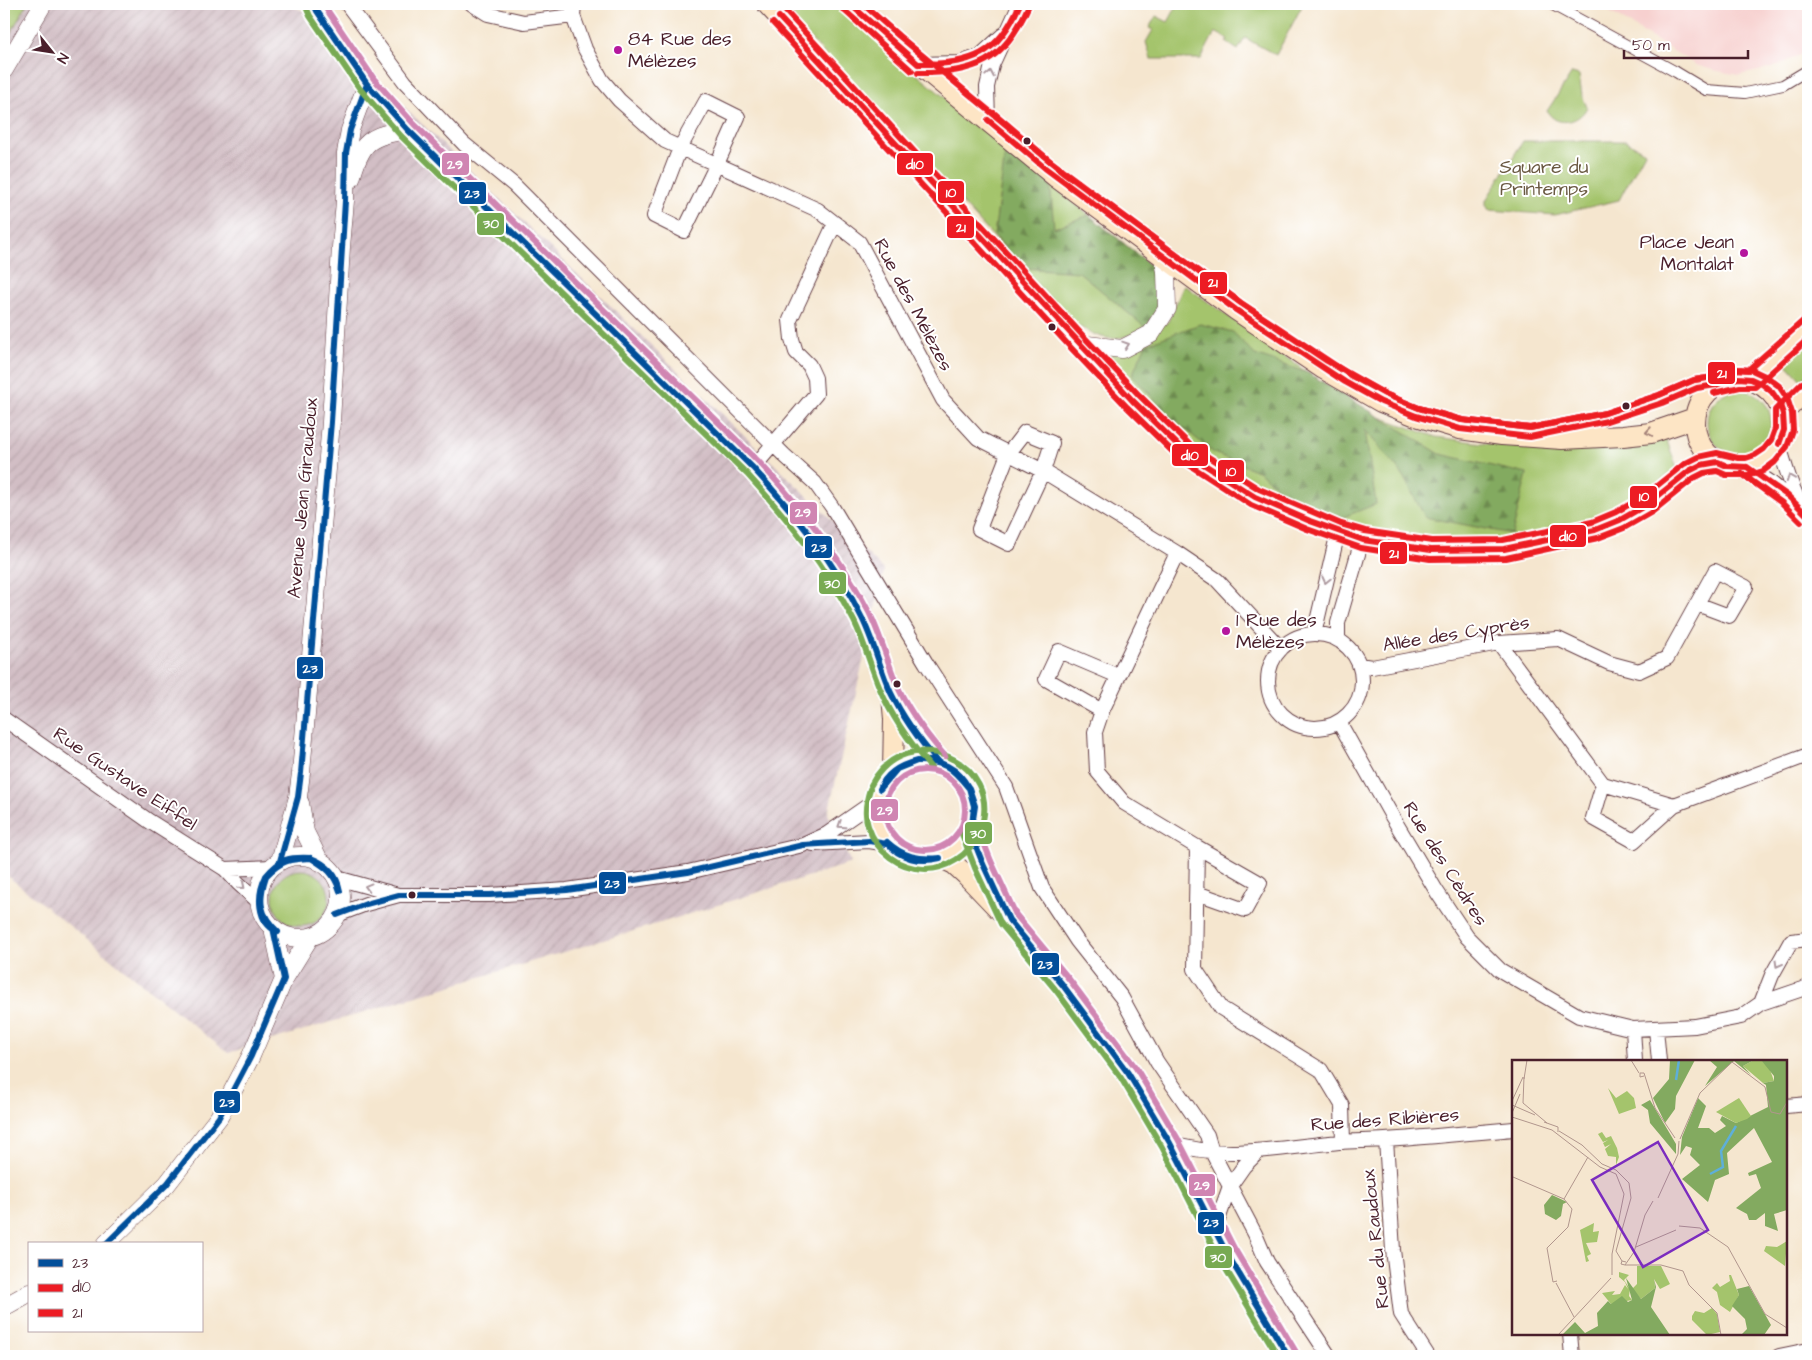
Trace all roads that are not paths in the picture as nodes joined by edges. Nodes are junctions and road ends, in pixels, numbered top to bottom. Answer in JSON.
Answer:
{"nodes":[{"id":1,"x":43,"y":4,"type":"edge"},
{"id":2,"x":314,"y":4,"type":"edge"},
{"id":3,"x":347,"y":4,"type":"edge"},
{"id":4,"x":472,"y":4,"type":"edge"},
{"id":5,"x":850,"y":4,"type":"edge"},
{"id":6,"x":1020,"y":4,"type":"edge"},
{"id":7,"x":1551,"y":4,"type":"edge"},
{"id":8,"x":776,"y":8,"type":"edge"},
{"id":9,"x":574,"y":10,"type":"edge"},
{"id":10,"x":1007,"y":31,"type":"junction"},
{"id":11,"x":918,"y":64,"type":"junction"},
{"id":12,"x":4,"y":70,"type":"edge"},
{"id":13,"x":1808,"y":70,"type":"edge"},
{"id":14,"x":367,"y":84,"type":"junction"},
{"id":15,"x":988,"y":120,"type":"junction"},
{"id":16,"x":408,"y":130,"type":"junction"},
{"id":17,"x":680,"y":148,"type":"junction"},
{"id":18,"x":717,"y":164,"type":"junction"},
{"id":19,"x":345,"y":201,"type":"junction"},
{"id":20,"x":836,"y":223,"type":"junction"},
{"id":21,"x":1162,"y":257,"type":"junction"},
{"id":22,"x":1808,"y":328,"type":"edge"},
{"id":23,"x":1079,"y":344,"type":"junction"},
{"id":24,"x":1751,"y":380,"type":"junction"},
{"id":25,"x":1808,"y":389,"type":"edge"},
{"id":26,"x":1783,"y":414,"type":"junction"},
{"id":27,"x":1695,"y":418,"type":"junction"},
{"id":28,"x":1779,"y":444,"type":"junction"},
{"id":29,"x":774,"y":445,"type":"junction"},
{"id":30,"x":1008,"y":454,"type":"junction"},
{"id":31,"x":1718,"y":462,"type":"junction"},
{"id":32,"x":1746,"y":467,"type":"junction"},
{"id":33,"x":753,"y":468,"type":"junction"},
{"id":34,"x":1043,"y":471,"type":"junction"},
{"id":35,"x":1806,"y":513,"type":"edge"},
{"id":36,"x":1338,"y":532,"type":"junction"},
{"id":37,"x":1363,"y":540,"type":"junction"},
{"id":38,"x":1177,"y":553,"type":"junction"},
{"id":39,"x":1697,"y":604,"type":"dead end"},
{"id":40,"x":1314,"y":634,"type":"junction"},
{"id":41,"x":1338,"y":640,"type":"junction"},
{"id":42,"x":1499,"y":643,"type":"junction"},
{"id":43,"x":1281,"y":649,"type":"junction"},
{"id":44,"x":1359,"y":665,"type":"junction"},
{"id":45,"x":1118,"y":676,"type":"junction"},
{"id":46,"x":891,"y":692,"type":"junction"},
{"id":47,"x":1102,"y":711,"type":"junction"},
{"id":48,"x":4,"y":718,"type":"edge"},
{"id":49,"x":1339,"y":722,"type":"junction"},
{"id":50,"x":1808,"y":755,"type":"edge"},
{"id":51,"x":938,"y":762,"type":"junction"},
{"id":52,"x":893,"y":772,"type":"junction"},
{"id":53,"x":1604,"y":784,"type":"junction"},
{"id":54,"x":298,"y":797,"type":"junction"},
{"id":55,"x":876,"y":800,"type":"junction"},
{"id":56,"x":1674,"y":805,"type":"junction"},
{"id":57,"x":970,"y":831,"type":"junction"},
{"id":58,"x":888,"y":844,"type":"junction"},
{"id":59,"x":803,"y":845,"type":"junction"},
{"id":60,"x":1197,"y":847,"type":"junction"},
{"id":61,"x":941,"y":858,"type":"junction"},
{"id":62,"x":320,"y":862,"type":"junction"},
{"id":63,"x":277,"y":864,"type":"junction"},
{"id":64,"x":226,"y":869,"type":"junction"},
{"id":65,"x":336,"y":878,"type":"junction"},
{"id":66,"x":1196,"y":892,"type":"junction"},
{"id":67,"x":399,"y":896,"type":"junction"},
{"id":68,"x":260,"y":903,"type":"junction"},
{"id":69,"x":338,"y":914,"type":"junction"},
{"id":70,"x":1009,"y":920,"type":"junction"},
{"id":71,"x":273,"y":928,"type":"junction"},
{"id":72,"x":310,"y":937,"type":"junction"},
{"id":73,"x":1808,"y":939,"type":"edge"},
{"id":74,"x":284,"y":978,"type":"junction"},
{"id":75,"x":1808,"y":987,"type":"edge"},
{"id":76,"x":1761,"y":1003,"type":"junction"},
{"id":77,"x":1633,"y":1029,"type":"junction"},
{"id":78,"x":1656,"y":1029,"type":"junction"},
{"id":79,"x":1635,"y":1060,"type":"edge"},
{"id":80,"x":1659,"y":1060,"type":"edge"},
{"id":81,"x":1808,"y":1104,"type":"edge"},
{"id":82,"x":1787,"y":1106,"type":"edge"},
{"id":83,"x":1512,"y":1129,"type":"edge"},
{"id":84,"x":1386,"y":1140,"type":"junction"},
{"id":85,"x":1343,"y":1142,"type":"junction"},
{"id":86,"x":1170,"y":1143,"type":"junction"},
{"id":87,"x":1259,"y":1151,"type":"junction"},
{"id":88,"x":1212,"y":1152,"type":"junction"},
{"id":89,"x":1230,"y":1186,"type":"junction"},
{"id":90,"x":1215,"y":1228,"type":"junction"},
{"id":91,"x":108,"y":1242,"type":"edge"},
{"id":92,"x":28,"y":1294,"type":"edge"},
{"id":93,"x":4,"y":1307,"type":"edge"},
{"id":94,"x":1570,"y":1335,"type":"edge"},
{"id":95,"x":1808,"y":1350,"type":"edge"},
{"id":96,"x":1288,"y":1356,"type":"edge"},
{"id":97,"x":1329,"y":1356,"type":"edge"},
{"id":98,"x":1428,"y":1356,"type":"edge"},
{"id":99,"x":1572,"y":1356,"type":"edge"},
{"id":100,"x":1779,"y":1356,"type":"edge"}],
"edges":[{"from":1,"to":12,"type":"street"},
{"from":2,"to":14,"type":"main road"},
{"from":3,"to":29,"type":"street"},
{"from":4,"to":9,"type":"street"},
{"from":5,"to":11,"type":"main road"},
{"from":6,"to":10,"type":"street"},
{"from":7,"to":13,"type":"street"},
{"from":8,"to":23,"type":"main road"},
{"from":9,"to":17,"type":"street","name":"Rue des Mélèzes"},
{"from":10,"to":11,"type":"street"},
{"from":15,"to":10,"type":"street","one_way":true},
{"from":11,"to":15,"type":"main road"},
{"from":14,"to":16,"type":"main road"},
{"from":14,"to":19,"type":"street","name":"Avenue Jean Giraudoux"},
{"from":15,"to":21,"type":"main road"},
{"from":16,"to":19,"type":"street","name":"Avenue Jean Giraudoux"},
{"from":16,"to":33,"type":"main road"},
{"from":17,"to":18,"type":"street","name":"Rue des Mélèzes"},
{"from":17,"to":18,"type":"street"},
{"from":17,"to":18,"type":"street"},
{"from":18,"to":20,"type":"street","name":"Rue des Mélèzes"},
{"from":19,"to":54,"type":"street","name":"Avenue Jean Giraudoux"},
{"from":20,"to":29,"type":"street"},
{"from":20,"to":30,"type":"street","name":"Rue des Mélèzes"},
{"from":23,"to":21,"type":"street","one_way":true},
{"from":27,"to":21,"type":"main road","one_way":true},
{"from":22,"to":24,"type":"main road"},
{"from":23,"to":36,"type":"main road"},
{"from":24,"to":26,"type":"main road"},
{"from":24,"to":27,"type":"main road"},
{"from":25,"to":26,"type":"main road"},
{"from":26,"to":28,"type":"main road"},
{"from":27,"to":31,"type":"main road"},
{"from":28,"to":32,"type":"main road"},
{"from":35,"to":28,"type":"street","one_way":true},
{"from":29,"to":33,"type":"street"},
{"from":29,"to":88,"type":"street"},
{"from":30,"to":34,"type":"street","name":"Rue des Mélèzes"},
{"from":30,"to":34,"type":"street"},
{"from":30,"to":34,"type":"street"},
{"from":31,"to":32,"type":"main road"},
{"from":31,"to":37,"type":"main road"},
{"from":32,"to":35,"type":"street"},
{"from":33,"to":46,"type":"main road"},
{"from":34,"to":38,"type":"street","name":"Rue des Mélèzes"},
{"from":36,"to":37,"type":"main road"},
{"from":36,"to":40,"type":"street","one_way":true},
{"from":37,"to":41,"type":"street"},
{"from":38,"to":43,"type":"street","name":"Rue des Mélèzes"},
{"from":38,"to":45,"type":"street"},
{"from":39,"to":42,"type":"street","name":"Allée des Cyprès"},
{"from":40,"to":41,"type":"street"},
{"from":40,"to":43,"type":"street"},
{"from":41,"to":44,"type":"street"},
{"from":42,"to":44,"type":"street","name":"Allée des Cyprès"},
{"from":42,"to":53,"type":"street"},
{"from":43,"to":49,"type":"street"},
{"from":44,"to":49,"type":"street"},
{"from":45,"to":47,"type":"street"},
{"from":45,"to":47,"type":"street"},
{"from":46,"to":51,"type":"main road"},
{"from":46,"to":52,"type":"main road"},
{"from":47,"to":60,"type":"street"},
{"from":48,"to":64,"type":"street","name":"Rue Gustave Eiffel"},
{"from":49,"to":77,"type":"street","name":"Rue des Cèdres"},
{"from":50,"to":56,"type":"street"},
{"from":51,"to":52,"type":"main road"},
{"from":51,"to":57,"type":"main road"},
{"from":52,"to":55,"type":"main road"},
{"from":53,"to":56,"type":"street"},
{"from":53,"to":56,"type":"street"},
{"from":54,"to":62,"type":"street","name":"Avenue Jean Giraudoux"},
{"from":54,"to":63,"type":"street","name":"Avenue Jean Giraudoux"},
{"from":55,"to":58,"type":"main road"},
{"from":55,"to":59,"type":"street","one_way":true},
{"from":57,"to":61,"type":"main road"},
{"from":57,"to":70,"type":"main road"},
{"from":58,"to":59,"type":"street"},
{"from":58,"to":61,"type":"main road"},
{"from":59,"to":67,"type":"street"},
{"from":60,"to":66,"type":"street"},
{"from":60,"to":66,"type":"street"},
{"from":61,"to":70,"type":"main road"},
{"from":62,"to":63,"type":"street"},
{"from":62,"to":65,"type":"street"},
{"from":63,"to":64,"type":"street"},
{"from":63,"to":68,"type":"street"},
{"from":64,"to":68,"type":"street","name":"Rue Gustave Eiffel","one_way":true},
{"from":67,"to":65,"type":"street","one_way":true},
{"from":65,"to":69,"type":"street"},
{"from":66,"to":85,"type":"street"},
{"from":67,"to":69,"type":"street"},
{"from":68,"to":71,"type":"street"},
{"from":69,"to":72,"type":"street"},
{"from":70,"to":86,"type":"main road"},
{"from":71,"to":72,"type":"street"},
{"from":71,"to":74,"type":"street"},
{"from":72,"to":74,"type":"street"},
{"from":73,"to":76,"type":"street","one_way":true},
{"from":74,"to":91,"type":"street"},
{"from":75,"to":76,"type":"street","name":"Rue des Cèdres"},
{"from":76,"to":78,"type":"street","name":"Rue des Cèdres"},
{"from":77,"to":78,"type":"street","name":"Rue des Cèdres"},
{"from":77,"to":79,"type":"street"},
{"from":78,"to":80,"type":"street"},
{"from":81,"to":82,"type":"street"},
{"from":83,"to":84,"type":"street","name":"Rue des Ribières"},
{"from":84,"to":85,"type":"street","name":"Rue des Ribières"},
{"from":84,"to":98,"type":"street","name":"Rue du Raudoux"},
{"from":85,"to":87,"type":"street","name":"Rue des Ribières"},
{"from":86,"to":88,"type":"street","name":"Rue des Ribières"},
{"from":86,"to":90,"type":"main road"},
{"from":87,"to":88,"type":"street","name":"Rue des Ribières"},
{"from":87,"to":89,"type":"street"},
{"from":88,"to":89,"type":"street"},
{"from":89,"to":90,"type":"street"},
{"from":89,"to":97,"type":"street"},
{"from":90,"to":96,"type":"main road"},
{"from":92,"to":93,"type":"street"},
{"from":94,"to":99,"type":"street"},
{"from":95,"to":100,"type":"street"}]}
